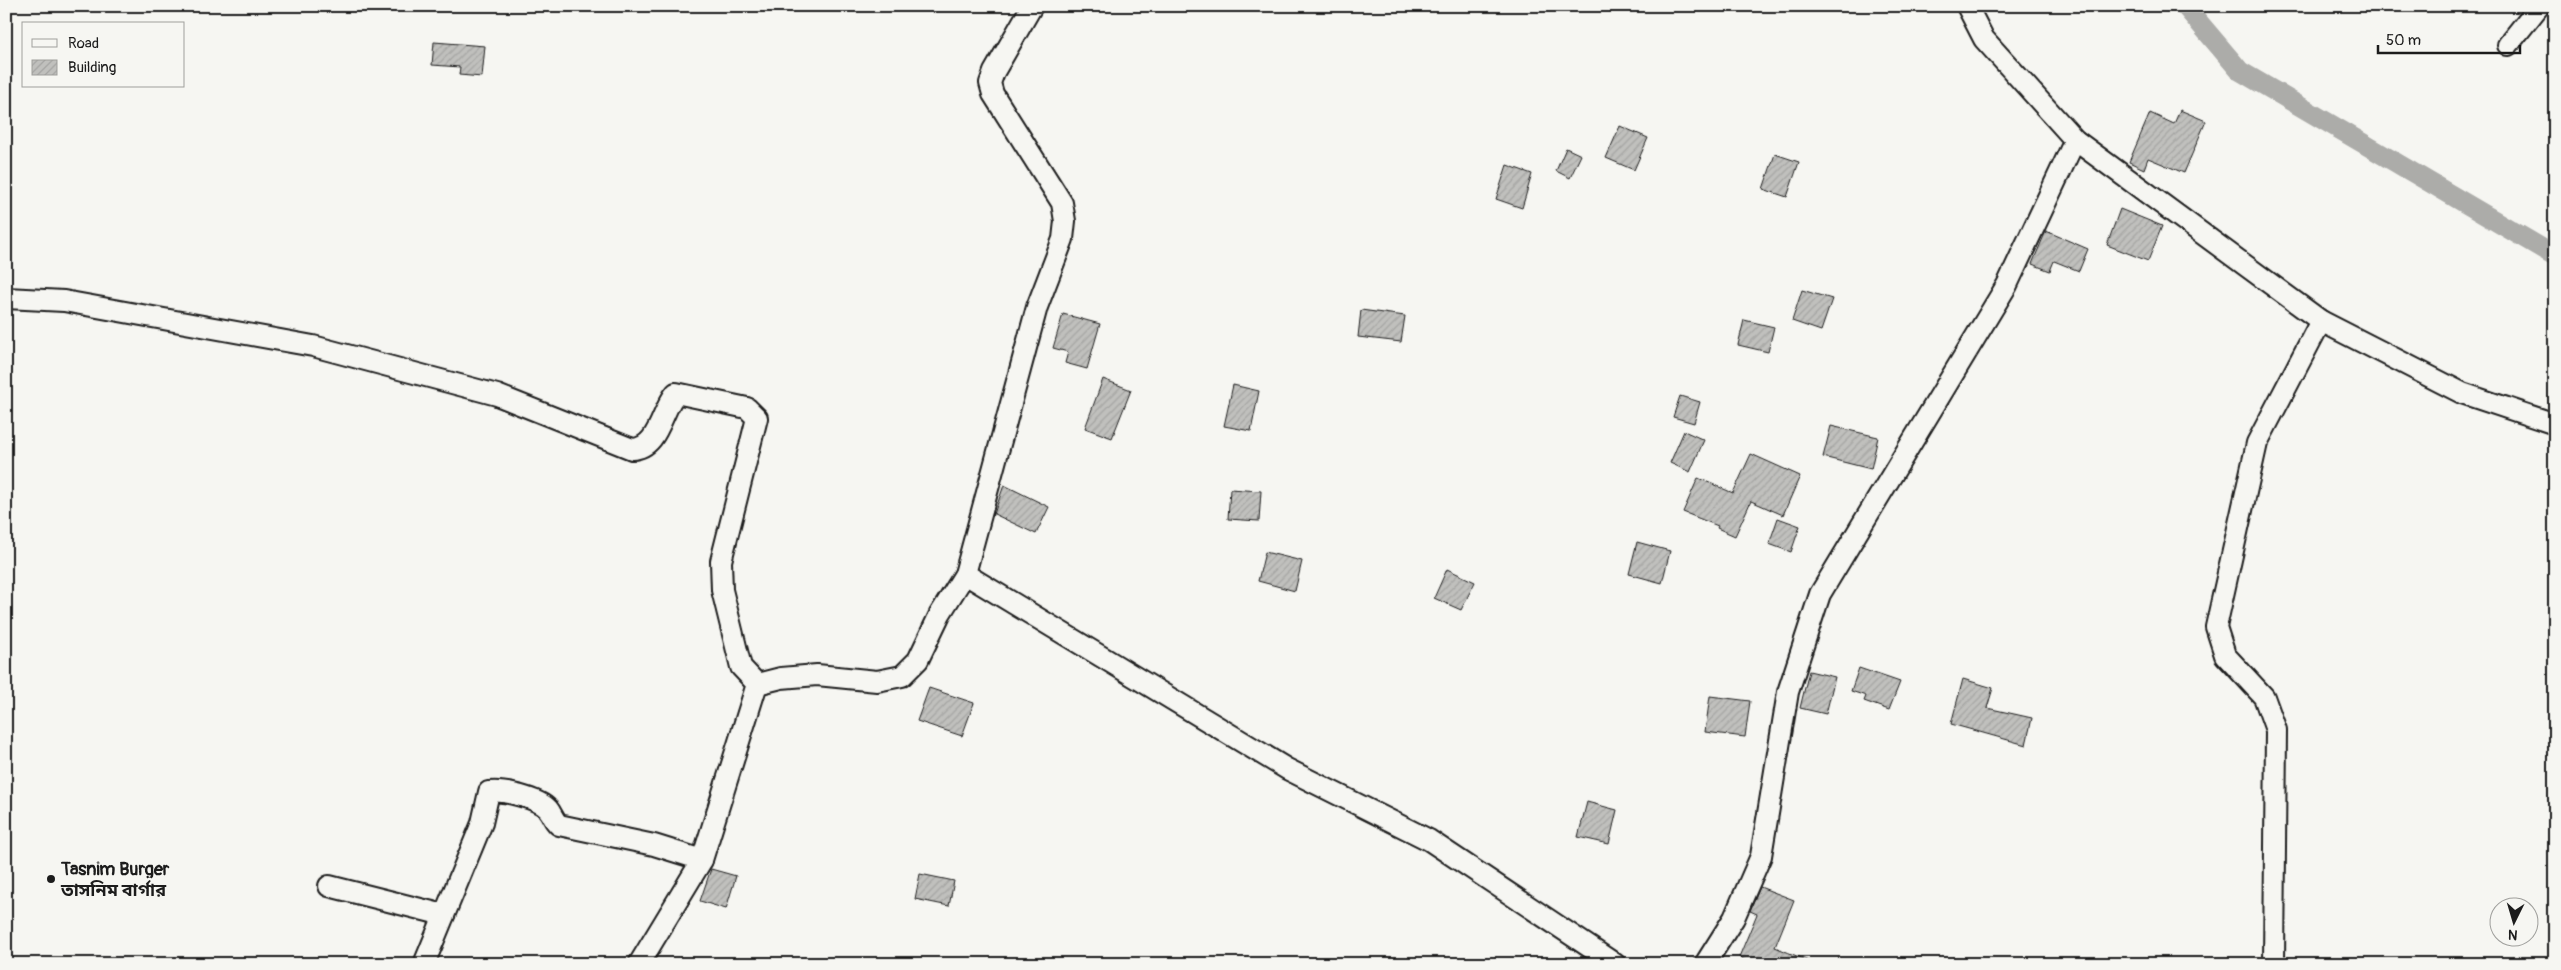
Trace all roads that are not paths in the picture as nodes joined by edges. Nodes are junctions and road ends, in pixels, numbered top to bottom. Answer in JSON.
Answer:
{"nodes":[{"id":1,"x":1032,"y":6,"type":"edge"},
{"id":2,"x":1967,"y":6,"type":"edge"},
{"id":3,"x":2540,"y":6,"type":"edge"},
{"id":4,"x":2508,"y":45,"type":"dead end"},
{"id":5,"x":2075,"y":140,"type":"junction"},
{"id":6,"x":6,"y":298,"type":"edge"},
{"id":7,"x":2321,"y":321,"type":"junction"},
{"id":8,"x":2555,"y":424,"type":"edge"},
{"id":9,"x":965,"y":574,"type":"junction"},
{"id":10,"x":757,"y":684,"type":"junction"},
{"id":11,"x":702,"y":860,"type":"junction"},
{"id":12,"x":329,"y":886,"type":"dead end"},
{"id":13,"x":444,"y":915,"type":"junction"},
{"id":14,"x":424,"y":964,"type":"edge"},
{"id":15,"x":638,"y":964,"type":"edge"},
{"id":16,"x":1615,"y":964,"type":"edge"},
{"id":17,"x":1705,"y":964,"type":"edge"},
{"id":18,"x":2274,"y":964,"type":"edge"}],
"edges":[{"from":1,"to":9,"type":"street"},
{"from":2,"to":5,"type":"street"},
{"from":3,"to":4,"type":"street"},
{"from":5,"to":7,"type":"street"},
{"from":5,"to":17,"type":"street"},
{"from":6,"to":10,"type":"street"},
{"from":7,"to":8,"type":"street"},
{"from":7,"to":18,"type":"street"},
{"from":9,"to":10,"type":"street"},
{"from":9,"to":16,"type":"street"},
{"from":10,"to":11,"type":"street"},
{"from":11,"to":13,"type":"street"},
{"from":11,"to":15,"type":"street"},
{"from":12,"to":13,"type":"street"},
{"from":13,"to":14,"type":"street"}]}
